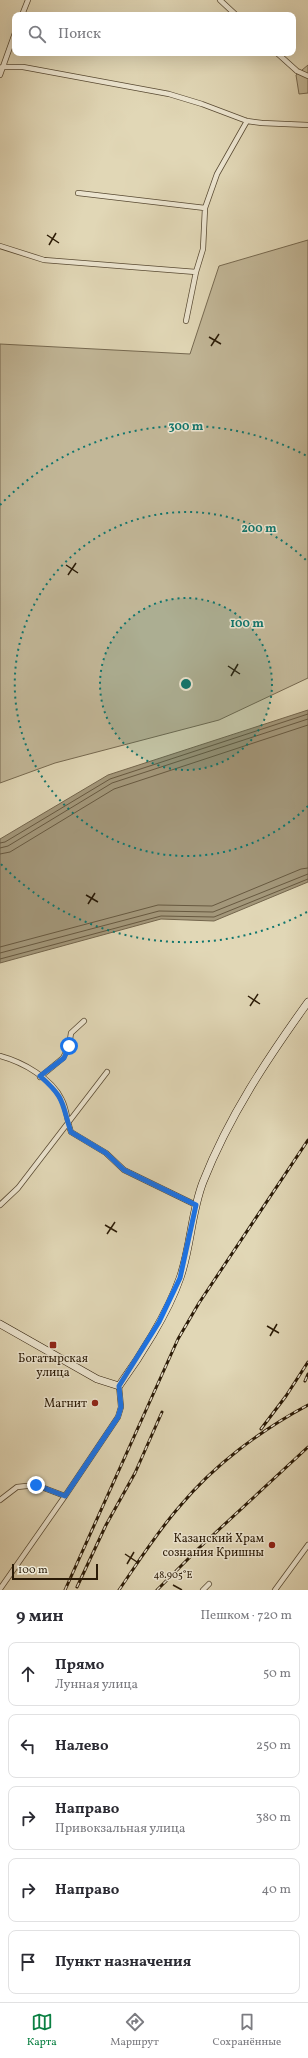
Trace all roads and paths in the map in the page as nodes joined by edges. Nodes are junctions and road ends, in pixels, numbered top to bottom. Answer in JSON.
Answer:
{"nodes":[{"id":1,"x":28,"y":0,"type":"edge"},
{"id":2,"x":220,"y":0,"type":"edge"},
{"id":3,"x":23,"y":12,"type":"edge"},
{"id":4,"x":233,"y":12,"type":"edge"},
{"id":5,"x":12,"y":41,"type":"edge"},
{"id":6,"x":280,"y":56,"type":"edge"},
{"id":7,"x":2,"y":67,"type":"junction"},
{"id":8,"x":0,"y":75,"type":"edge"},
{"id":9,"x":308,"y":76,"type":"edge"},
{"id":10,"x":246,"y":121,"type":"junction"},
{"id":11,"x":308,"y":125,"type":"edge"},
{"id":12,"x":78,"y":193,"type":"dead end"},
{"id":13,"x":205,"y":208,"type":"junction"},
{"id":14,"x":0,"y":246,"type":"edge"},
{"id":15,"x":196,"y":272,"type":"junction"},
{"id":16,"x":186,"y":321,"type":"dead end"},
{"id":17,"x":308,"y":1002,"type":"edge"},
{"id":18,"x":84,"y":1021,"type":"dead end"},
{"id":19,"x":0,"y":1056,"type":"edge"},
{"id":20,"x":107,"y":1072,"type":"dead end"},
{"id":21,"x":40,"y":1076,"type":"junction"},
{"id":22,"x":68,"y":1122,"type":"junction"},
{"id":23,"x":0,"y":1205,"type":"edge"},
{"id":24,"x":196,"y":1205,"type":"junction"},
{"id":25,"x":0,"y":1324,"type":"edge"},
{"id":26,"x":119,"y":1386,"type":"junction"},
{"id":27,"x":65,"y":1496,"type":"junction"},
{"id":28,"x":0,"y":1500,"type":"edge"},
{"id":29,"x":307,"y":1548,"type":"edge"},
{"id":30,"x":209,"y":1584,"type":"dead end"},
{"id":31,"x":0,"y":1589,"type":"edge"},
{"id":32,"x":203,"y":1590,"type":"edge"},
{"id":33,"x":275,"y":1590,"type":"edge"}],
"edges":[{"from":1,"to":3,"type":"street"},
{"from":2,"to":4,"type":"street"},
{"from":5,"to":7,"type":"street"},
{"from":6,"to":9,"type":"street"},
{"from":7,"to":8,"type":"street"},
{"from":7,"to":10,"type":"street"},
{"from":10,"to":11,"type":"street"},
{"from":10,"to":13,"type":"street"},
{"from":12,"to":13,"type":"street"},
{"from":13,"to":15,"type":"street"},
{"from":14,"to":15,"type":"street"},
{"from":15,"to":16,"type":"street"},
{"from":17,"to":24,"type":"main road"},
{"from":18,"to":21,"type":"street"},
{"from":19,"to":21,"type":"street"},
{"from":20,"to":22,"type":"street"},
{"from":21,"to":22,"type":"street"},
{"from":22,"to":23,"type":"street"},
{"from":22,"to":24,"type":"street"},
{"from":24,"to":26,"type":"main road"},
{"from":25,"to":26,"type":"main road"},
{"from":26,"to":27,"type":"street"},
{"from":27,"to":28,"type":"street"},
{"from":27,"to":31,"type":"street"},
{"from":29,"to":33,"type":"street"},
{"from":30,"to":32,"type":"street"}]}
